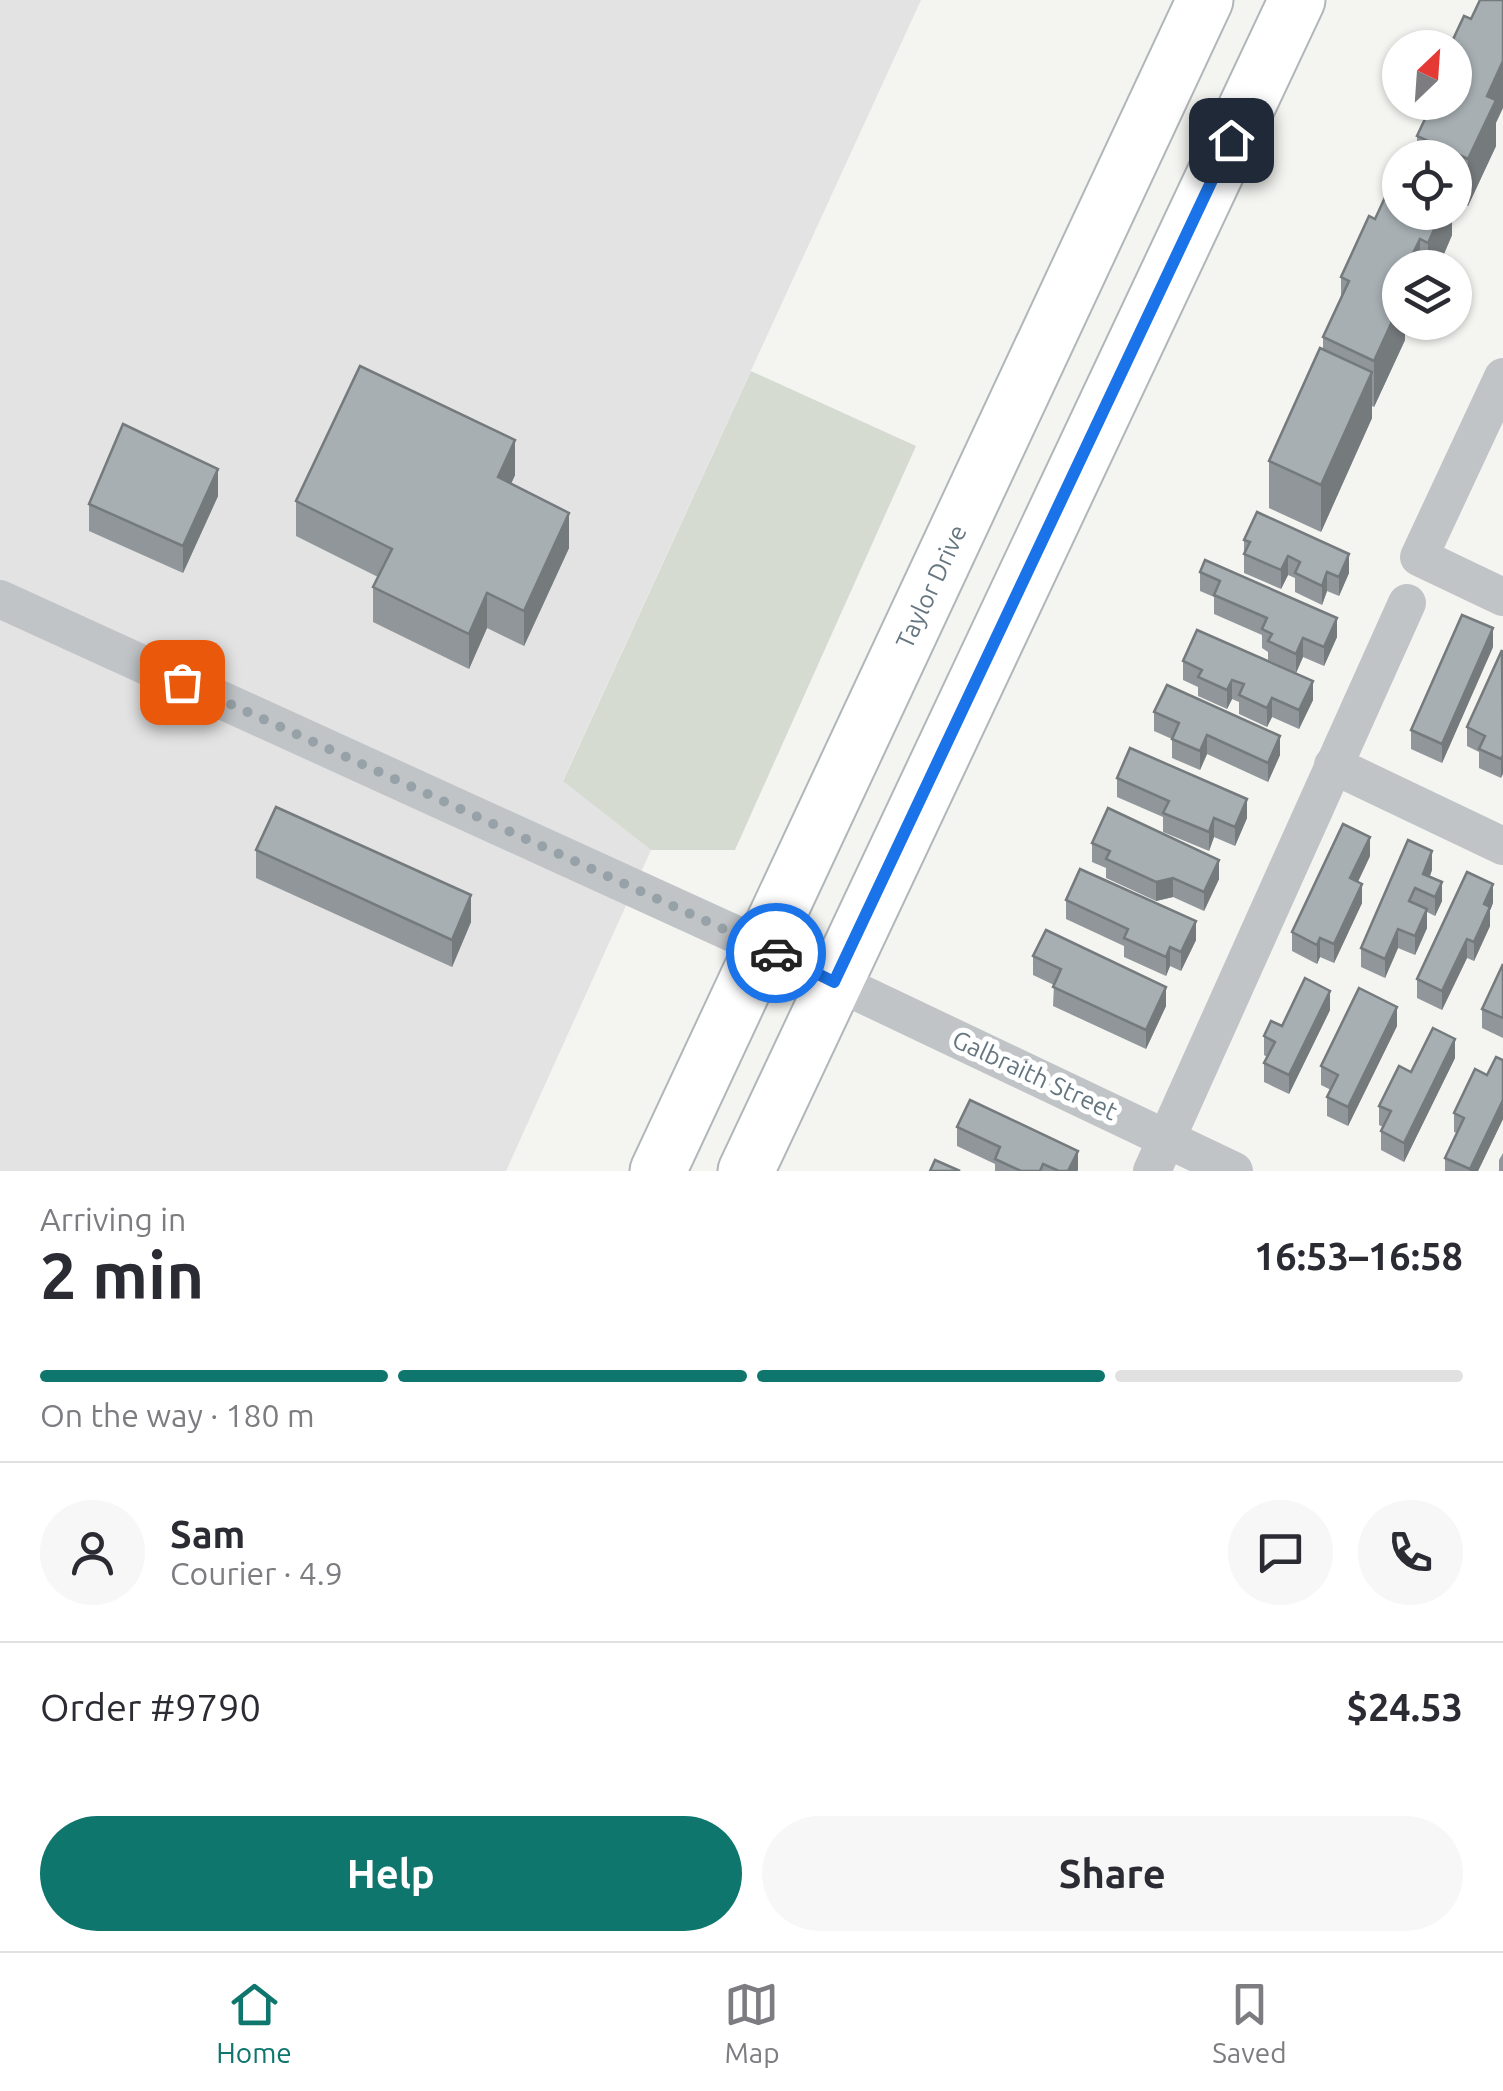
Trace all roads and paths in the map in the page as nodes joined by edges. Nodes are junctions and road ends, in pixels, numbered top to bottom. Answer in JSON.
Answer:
{"nodes":[{"id":1,"x":1205,"y":0,"type":"edge"},
{"id":2,"x":1297,"y":0,"type":"edge"},
{"id":3,"x":1503,"y":377,"type":"edge"},
{"id":4,"x":1503,"y":597,"type":"edge"},
{"id":5,"x":0,"y":600,"type":"edge"},
{"id":6,"x":1407,"y":603,"type":"dead end"},
{"id":7,"x":1333,"y":765,"type":"junction"},
{"id":8,"x":1503,"y":846,"type":"edge"},
{"id":9,"x":763,"y":947,"type":"junction"},
{"id":10,"x":834,"y":982,"type":"junction"},
{"id":11,"x":1168,"y":1137,"type":"junction"},
{"id":12,"x":658,"y":1171,"type":"edge"},
{"id":13,"x":746,"y":1171,"type":"edge"},
{"id":14,"x":1152,"y":1171,"type":"edge"},
{"id":15,"x":1234,"y":1171,"type":"edge"}],
"edges":[{"from":1,"to":9,"type":"main road","name":"Taylor Drive"},
{"from":2,"to":10,"type":"main road"},
{"from":3,"to":4,"type":"street"},
{"from":5,"to":9,"type":"street","name":"Galbraith Street"},
{"from":6,"to":7,"type":"street"},
{"from":7,"to":8,"type":"street"},
{"from":7,"to":11,"type":"street"},
{"from":9,"to":10,"type":"street","name":"Galbraith Street"},
{"from":9,"to":12,"type":"main road","name":"Taylor Drive"},
{"from":10,"to":11,"type":"street","name":"Galbraith Street"},
{"from":10,"to":13,"type":"main road"},
{"from":11,"to":14,"type":"street"},
{"from":11,"to":15,"type":"street","name":"Galbraith Street"}]}
